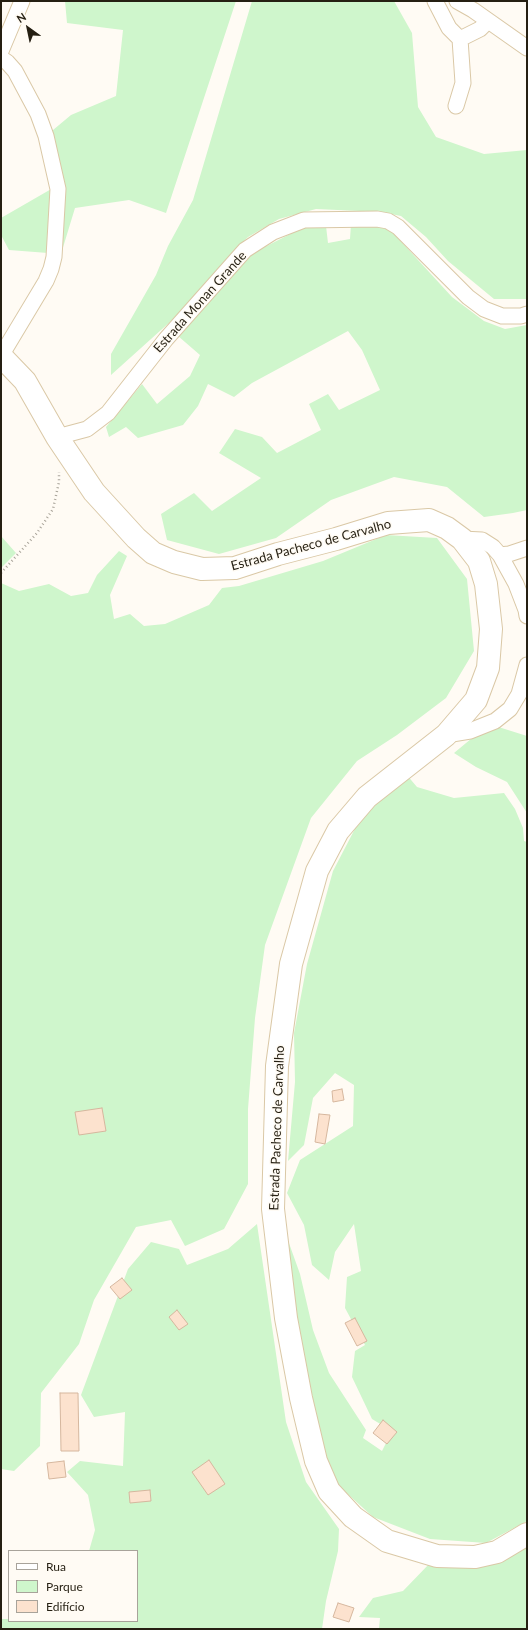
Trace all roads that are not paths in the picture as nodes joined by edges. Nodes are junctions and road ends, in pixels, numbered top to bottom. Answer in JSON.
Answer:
{"nodes":[{"id":1,"x":22,"y":1,"type":"edge"},
{"id":2,"x":435,"y":1,"type":"edge"},
{"id":3,"x":457,"y":1,"type":"edge"},
{"id":4,"x":488,"y":21,"type":"junction"},
{"id":5,"x":460,"y":39,"type":"junction"},
{"id":6,"x":527,"y":48,"type":"edge"},
{"id":7,"x":1,"y":51,"type":"edge"},
{"id":8,"x":1,"y":58,"type":"edge"},
{"id":9,"x":456,"y":106,"type":"dead end"},
{"id":10,"x":527,"y":314,"type":"edge"},
{"id":11,"x":1,"y":356,"type":"edge"},
{"id":12,"x":57,"y":437,"type":"junction"},
{"id":13,"x":462,"y":539,"type":"junction"},
{"id":14,"x":527,"y":548,"type":"edge"},
{"id":15,"x":500,"y":555,"type":"junction"},
{"id":16,"x":527,"y":616,"type":"edge"},
{"id":17,"x":527,"y":665,"type":"edge"},
{"id":18,"x":446,"y":735,"type":"junction"},
{"id":19,"x":527,"y":1534,"type":"edge"}],
"edges":[{"from":1,"to":7,"type":"street"},
{"from":2,"to":5,"type":"street"},
{"from":3,"to":4,"type":"street"},
{"from":4,"to":5,"type":"street"},
{"from":4,"to":6,"type":"street"},
{"from":5,"to":9,"type":"street"},
{"from":8,"to":11,"type":"street"},
{"from":10,"to":12,"type":"street","name":"Estrada Monan Grande"},
{"from":11,"to":12,"type":"main road","name":"Estrada Pacheco de Carvalho"},
{"from":12,"to":13,"type":"main road","name":"Estrada Pacheco de Carvalho"},
{"from":13,"to":15,"type":"street"},
{"from":13,"to":18,"type":"main road","name":"Estrada Pacheco de Carvalho"},
{"from":14,"to":15,"type":"street"},
{"from":15,"to":16,"type":"street"},
{"from":17,"to":18,"type":"street"},
{"from":18,"to":19,"type":"main road","name":"Estrada Pacheco de Carvalho"}]}
